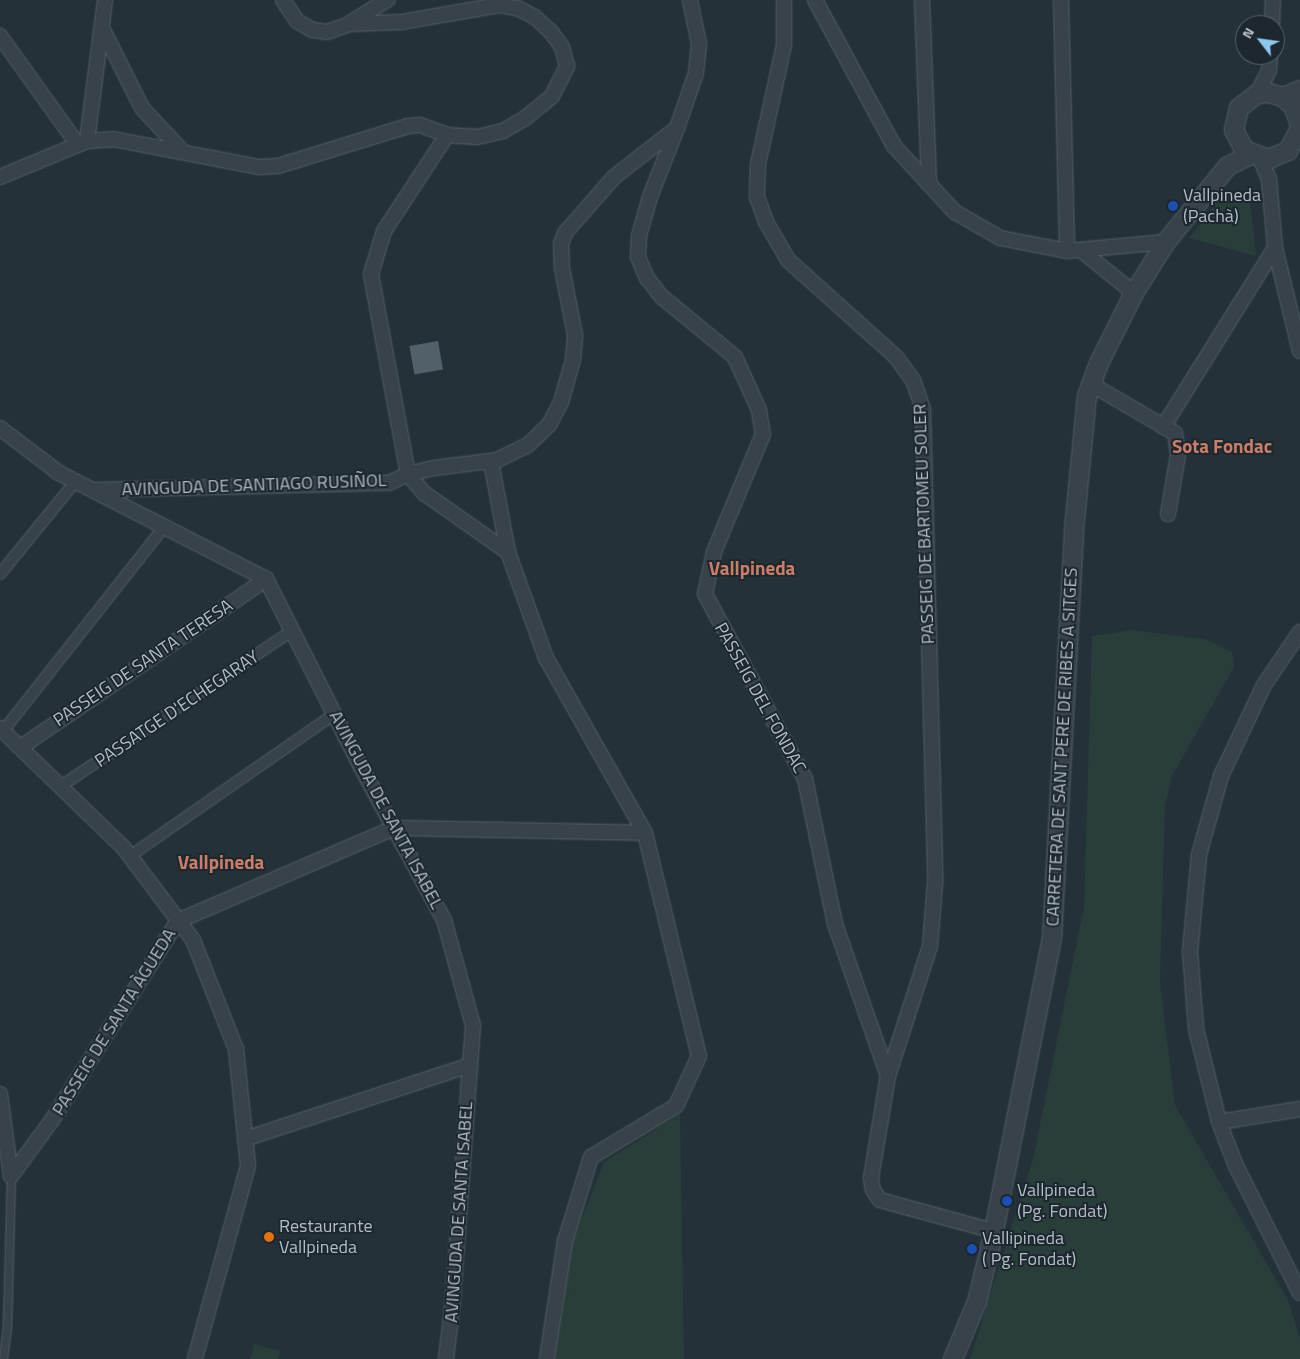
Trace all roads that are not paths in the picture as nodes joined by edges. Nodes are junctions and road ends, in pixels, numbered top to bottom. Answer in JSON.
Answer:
{"nodes":[{"id":1,"x":105,"y":0,"type":"edge"},
{"id":2,"x":283,"y":0,"type":"edge"},
{"id":3,"x":387,"y":0,"type":"edge"},
{"id":4,"x":690,"y":0,"type":"edge"},
{"id":5,"x":784,"y":0,"type":"edge"},
{"id":6,"x":815,"y":0,"type":"edge"},
{"id":7,"x":922,"y":0,"type":"edge"},
{"id":8,"x":1061,"y":0,"type":"edge"},
{"id":9,"x":1273,"y":0,"type":"edge"},
{"id":10,"x":1272,"y":15,"type":"edge"},
{"id":11,"x":350,"y":24,"type":"junction"},
{"id":12,"x":102,"y":28,"type":"junction"},
{"id":13,"x":0,"y":36,"type":"edge"},
{"id":14,"x":1269,"y":65,"type":"edge"},
{"id":15,"x":1269,"y":70,"type":"junction"},
{"id":16,"x":1257,"y":94,"type":"junction"},
{"id":17,"x":1291,"y":96,"type":"edge"},
{"id":18,"x":1300,"y":126,"type":"edge"},
{"id":19,"x":677,"y":128,"type":"junction"},
{"id":20,"x":447,"y":135,"type":"junction"},
{"id":21,"x":1237,"y":141,"type":"junction"},
{"id":22,"x":83,"y":143,"type":"junction"},
{"id":23,"x":185,"y":154,"type":"junction"},
{"id":24,"x":1279,"y":156,"type":"junction"},
{"id":25,"x":1256,"y":157,"type":"junction"},
{"id":26,"x":1228,"y":166,"type":"junction"},
{"id":27,"x":0,"y":177,"type":"edge"},
{"id":28,"x":1269,"y":179,"type":"junction"},
{"id":29,"x":929,"y":184,"type":"junction"},
{"id":30,"x":1166,"y":242,"type":"junction"},
{"id":31,"x":1276,"y":248,"type":"junction"},
{"id":32,"x":1067,"y":251,"type":"junction"},
{"id":33,"x":1082,"y":251,"type":"junction"},
{"id":34,"x":1134,"y":293,"type":"junction"},
{"id":35,"x":1300,"y":351,"type":"edge"},
{"id":36,"x":1091,"y":384,"type":"junction"},
{"id":37,"x":1163,"y":426,"type":"junction"},
{"id":38,"x":0,"y":428,"type":"edge"},
{"id":39,"x":491,"y":462,"type":"junction"},
{"id":40,"x":408,"y":474,"type":"junction"},
{"id":41,"x":75,"y":482,"type":"junction"},
{"id":42,"x":92,"y":490,"type":"junction"},
{"id":43,"x":1168,"y":514,"type":"dead end"},
{"id":44,"x":164,"y":527,"type":"junction"},
{"id":45,"x":508,"y":552,"type":"junction"},
{"id":46,"x":0,"y":574,"type":"edge"},
{"id":47,"x":266,"y":579,"type":"junction"},
{"id":48,"x":292,"y":630,"type":"junction"},
{"id":49,"x":1300,"y":632,"type":"edge"},
{"id":50,"x":334,"y":714,"type":"junction"},
{"id":51,"x":2,"y":729,"type":"edge"},
{"id":52,"x":21,"y":747,"type":"junction"},
{"id":53,"x":62,"y":786,"type":"junction"},
{"id":54,"x":394,"y":828,"type":"junction"},
{"id":55,"x":645,"y":833,"type":"junction"},
{"id":56,"x":130,"y":856,"type":"junction"},
{"id":57,"x":178,"y":921,"type":"junction"},
{"id":58,"x":470,"y":1065,"type":"junction"},
{"id":59,"x":888,"y":1076,"type":"junction"},
{"id":60,"x":0,"y":1094,"type":"edge"},
{"id":61,"x":1300,"y":1108,"type":"edge"},
{"id":62,"x":1219,"y":1122,"type":"junction"},
{"id":63,"x":245,"y":1139,"type":"junction"},
{"id":64,"x":11,"y":1176,"type":"junction"},
{"id":65,"x":994,"y":1231,"type":"junction"},
{"id":66,"x":1300,"y":1293,"type":"edge"},
{"id":67,"x":3,"y":1359,"type":"edge"},
{"id":68,"x":195,"y":1359,"type":"edge"},
{"id":69,"x":446,"y":1359,"type":"edge"},
{"id":70,"x":547,"y":1359,"type":"edge"},
{"id":71,"x":953,"y":1359,"type":"edge"}],
"edges":[{"from":1,"to":12,"type":"street"},
{"from":2,"to":11,"type":"street"},
{"from":3,"to":11,"type":"street"},
{"from":4,"to":19,"type":"street","name":"PASSEIG DEL FONDAC"},
{"from":5,"to":59,"type":"street","name":"PASSEIG DE BARTOMEU SOLER"},
{"from":6,"to":29,"type":"street"},
{"from":7,"to":29,"type":"street"},
{"from":8,"to":32,"type":"street"},
{"from":9,"to":10,"type":"street"},
{"from":11,"to":20,"type":"street"},
{"from":12,"to":22,"type":"street"},
{"from":12,"to":23,"type":"street"},
{"from":13,"to":22,"type":"street"},
{"from":14,"to":15,"type":"street"},
{"from":15,"to":16,"type":"street"},
{"from":15,"to":17,"type":"street"},
{"from":16,"to":17,"type":"street"},
{"from":16,"to":21,"type":"street"},
{"from":17,"to":18,"type":"street"},
{"from":18,"to":24,"type":"street"},
{"from":19,"to":39,"type":"street"},
{"from":19,"to":59,"type":"street","name":"PASSEIG DEL FONDAC"},
{"from":20,"to":23,"type":"street"},
{"from":20,"to":40,"type":"street"},
{"from":21,"to":25,"type":"street"},
{"from":21,"to":26,"type":"street","name":"CARRETERA DE SANT PERE DE RIBES A SITGES"},
{"from":22,"to":23,"type":"street"},
{"from":22,"to":27,"type":"street"},
{"from":24,"to":25,"type":"street"},
{"from":24,"to":28,"type":"street"},
{"from":25,"to":26,"type":"street","name":"CARRETERA DE SANT PERE DE RIBES A SITGES"},
{"from":25,"to":28,"type":"street"},
{"from":26,"to":30,"type":"street","name":"CARRETERA DE SANT PERE DE RIBES A SITGES"},
{"from":28,"to":31,"type":"street"},
{"from":29,"to":32,"type":"street"},
{"from":30,"to":33,"type":"street"},
{"from":30,"to":34,"type":"street","name":"CARRETERA DE SANT PERE DE RIBES A SITGES"},
{"from":31,"to":35,"type":"street"},
{"from":31,"to":37,"type":"street"},
{"from":32,"to":33,"type":"street"},
{"from":33,"to":34,"type":"street"},
{"from":34,"to":36,"type":"street","name":"CARRETERA DE SANT PERE DE RIBES A SITGES"},
{"from":36,"to":37,"type":"street"},
{"from":36,"to":65,"type":"street","name":"CARRETERA DE SANT PERE DE RIBES A SITGES"},
{"from":37,"to":43,"type":"street"},
{"from":38,"to":41,"type":"street"},
{"from":39,"to":40,"type":"street"},
{"from":39,"to":45,"type":"street"},
{"from":40,"to":42,"type":"street","name":"AVINGUDA DE SANTIAGO RUSIÑOL"},
{"from":40,"to":45,"type":"street","name":"AVINGUDA DE SANTIAGO RUSIÑOL"},
{"from":41,"to":42,"type":"street"},
{"from":41,"to":46,"type":"street"},
{"from":42,"to":44,"type":"street"},
{"from":44,"to":47,"type":"street"},
{"from":44,"to":51,"type":"street"},
{"from":45,"to":55,"type":"street"},
{"from":47,"to":48,"type":"street","name":"AVINGUDA DE SANTA ISABEL"},
{"from":47,"to":52,"type":"street","name":"PASSEIG DE SANTA TERESA"},
{"from":48,"to":50,"type":"street","name":"AVINGUDA DE SANTA ISABEL"},
{"from":48,"to":53,"type":"street","name":"PASSATGE D'ECHEGARAY"},
{"from":49,"to":62,"type":"street"},
{"from":50,"to":54,"type":"street","name":"AVINGUDA DE SANTA ISABEL"},
{"from":50,"to":56,"type":"street"},
{"from":51,"to":52,"type":"street"},
{"from":52,"to":53,"type":"street"},
{"from":53,"to":56,"type":"street"},
{"from":54,"to":55,"type":"street","name":"PASSEIG DE SANTA ÀGUEDA"},
{"from":54,"to":57,"type":"street","name":"PASSEIG DE SANTA ÀGUEDA"},
{"from":54,"to":58,"type":"street","name":"AVINGUDA DE SANTA ISABEL"},
{"from":55,"to":70,"type":"street"},
{"from":56,"to":57,"type":"street"},
{"from":57,"to":63,"type":"street"},
{"from":57,"to":64,"type":"street","name":"PASSEIG DE SANTA ÀGUEDA"},
{"from":58,"to":63,"type":"street"},
{"from":58,"to":69,"type":"street","name":"AVINGUDA DE SANTA ISABEL"},
{"from":59,"to":65,"type":"street","name":"PASSEIG DEL FONDAC"},
{"from":60,"to":64,"type":"street"},
{"from":61,"to":62,"type":"street"},
{"from":62,"to":66,"type":"street"},
{"from":63,"to":68,"type":"street"},
{"from":64,"to":67,"type":"lane"},
{"from":65,"to":71,"type":"street","name":"CARRETERA DE SANT PERE DE RIBES A SITGES"}]}
